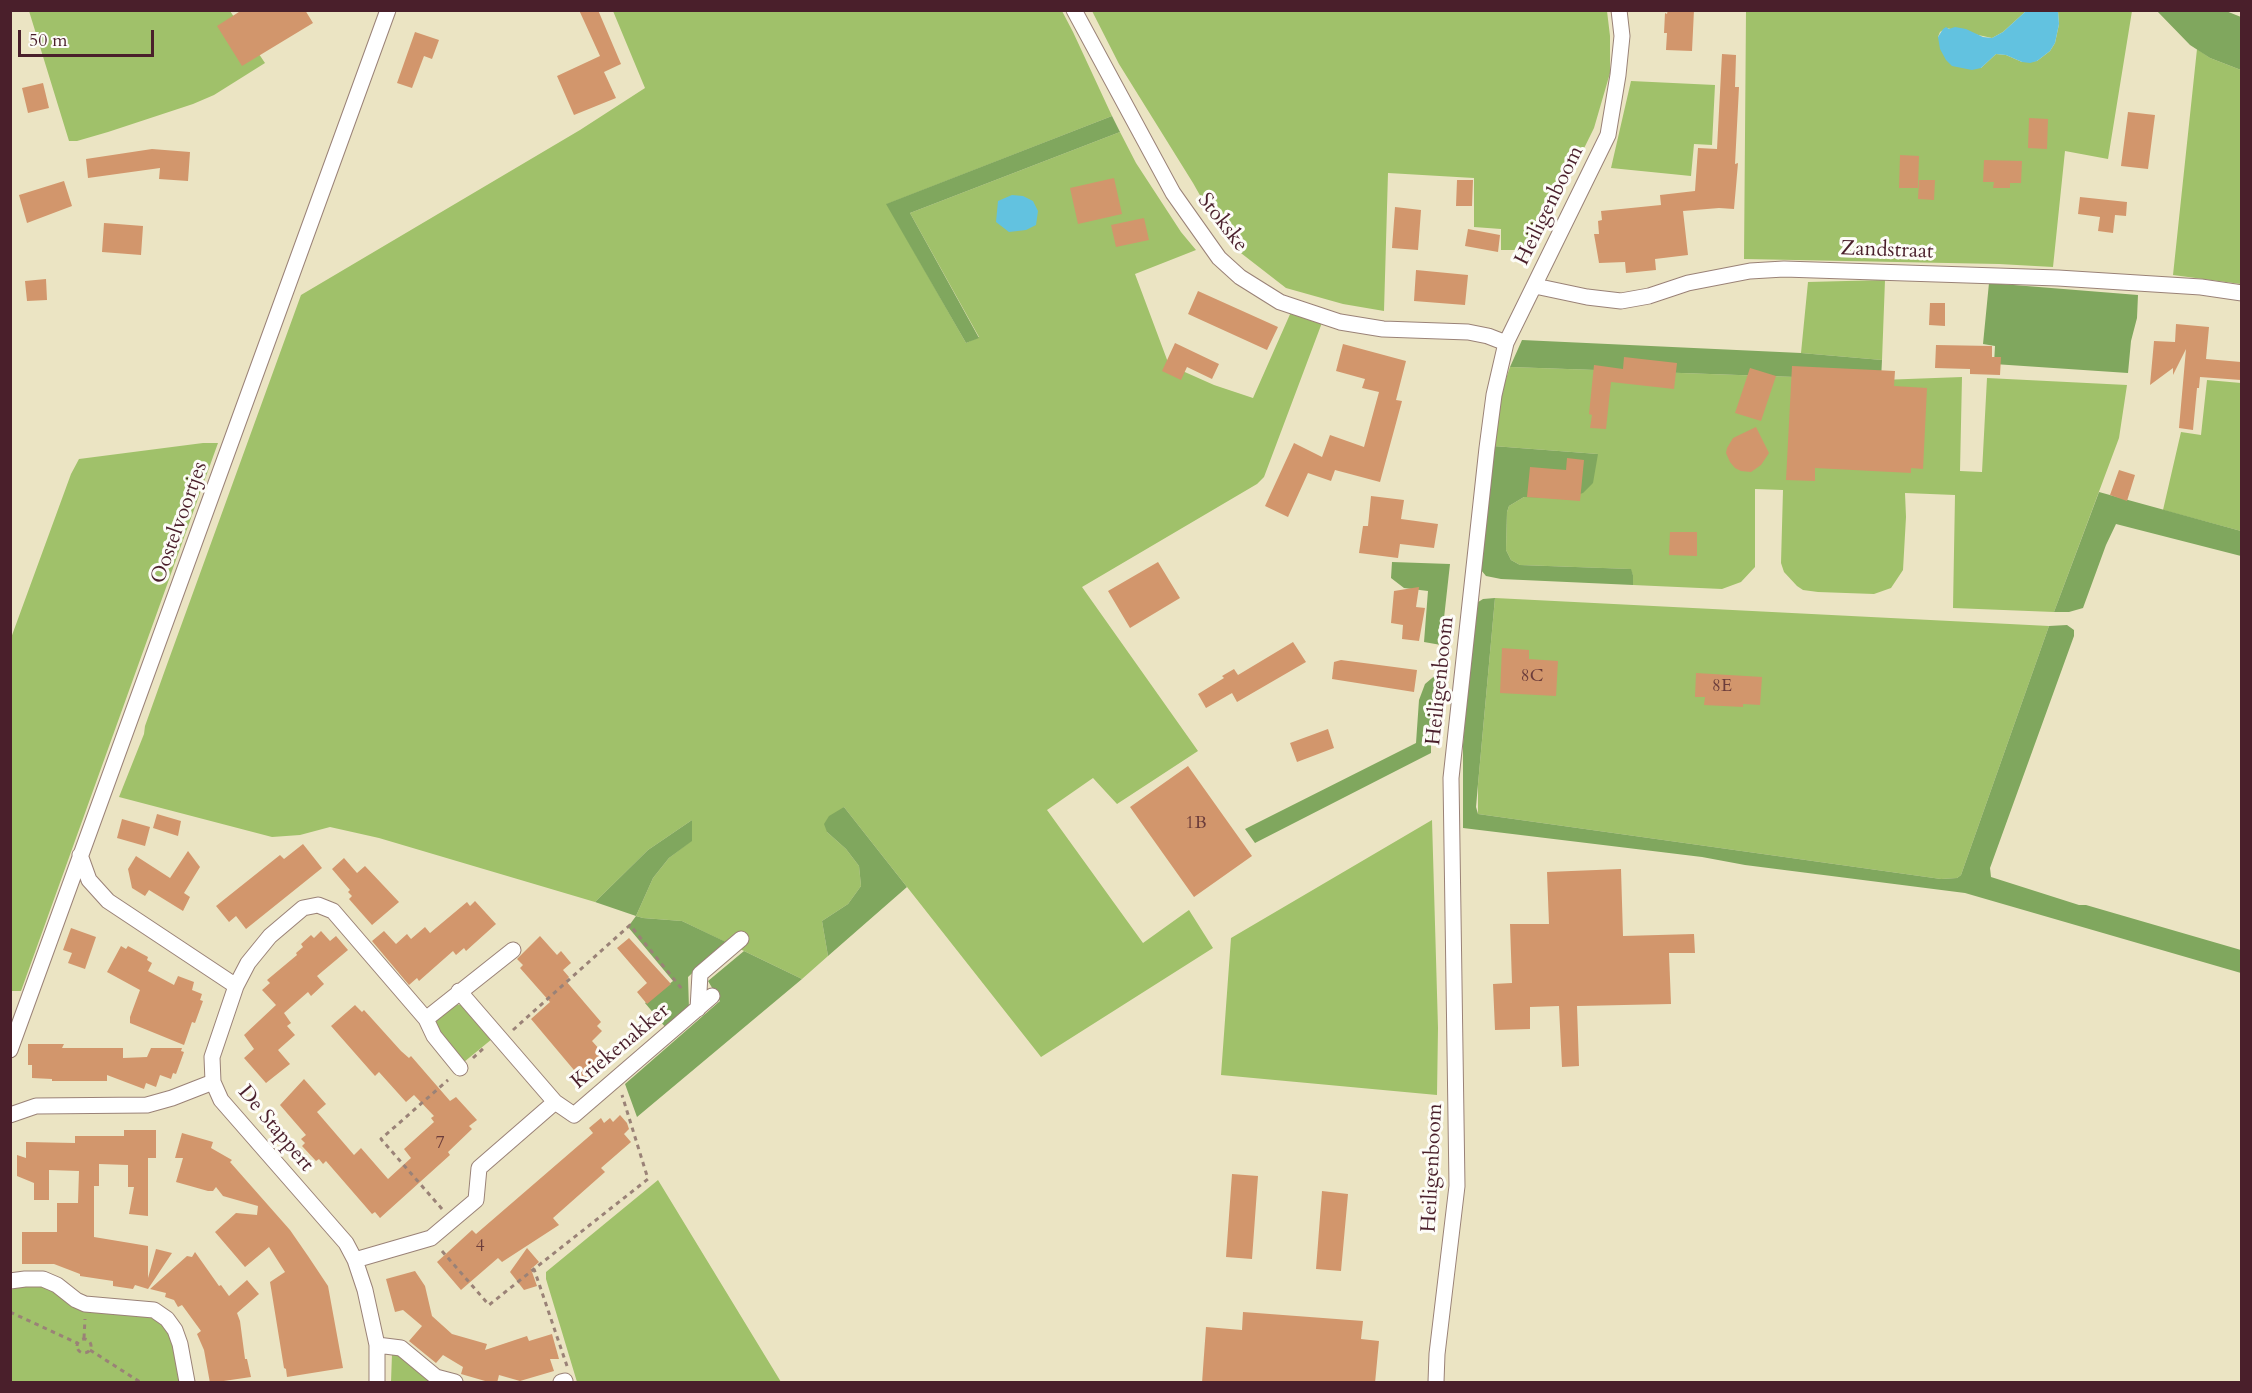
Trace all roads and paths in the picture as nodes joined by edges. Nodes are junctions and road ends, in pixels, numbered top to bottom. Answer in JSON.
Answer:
{"nodes":[{"id":1,"x":388,"y":10,"type":"edge"},
{"id":2,"x":1074,"y":10,"type":"edge"},
{"id":3,"x":1619,"y":10,"type":"edge"},
{"id":4,"x":1535,"y":286,"type":"junction"},
{"id":5,"x":2241,"y":294,"type":"edge"},
{"id":6,"x":1506,"y":344,"type":"junction"},
{"id":7,"x":80,"y":855,"type":"junction"},
{"id":8,"x":741,"y":939,"type":"dead end"},
{"id":9,"x":513,"y":950,"type":"dead end"},
{"id":10,"x":236,"y":986,"type":"junction"},
{"id":11,"x":459,"y":991,"type":"junction"},
{"id":12,"x":712,"y":996,"type":"dead end"},
{"id":13,"x":698,"y":1009,"type":"junction"},
{"id":14,"x":426,"y":1019,"type":"junction"},
{"id":15,"x":501,"y":1037,"type":"junction"},
{"id":16,"x":10,"y":1050,"type":"edge"},
{"id":17,"x":460,"y":1068,"type":"junction"},
{"id":18,"x":213,"y":1082,"type":"junction"},
{"id":19,"x":610,"y":1083,"type":"junction"},
{"id":20,"x":555,"y":1102,"type":"junction"},
{"id":21,"x":10,"y":1115,"type":"edge"},
{"id":22,"x":452,"y":1221,"type":"junction"},
{"id":23,"x":431,"y":1238,"type":"junction"},
{"id":24,"x":355,"y":1260,"type":"junction"},
{"id":25,"x":534,"y":1269,"type":"junction"},
{"id":26,"x":10,"y":1281,"type":"edge"},
{"id":27,"x":10,"y":1312,"type":"edge"},
{"id":28,"x":77,"y":1343,"type":"junction"},
{"id":29,"x":376,"y":1345,"type":"junction"},
{"id":30,"x":90,"y":1350,"type":"junction"},
{"id":31,"x":565,"y":1377,"type":"edge"},
{"id":32,"x":140,"y":1383,"type":"edge"},
{"id":33,"x":187,"y":1383,"type":"edge"},
{"id":34,"x":377,"y":1383,"type":"edge"},
{"id":35,"x":455,"y":1383,"type":"edge"},
{"id":36,"x":1436,"y":1383,"type":"edge"}],
"edges":[{"from":1,"to":7,"type":"street","name":"Oostelvoortjes"},
{"from":2,"to":6,"type":"street","name":"Stokske"},
{"from":3,"to":4,"type":"street","name":"Heiligenboom"},
{"from":4,"to":5,"type":"street","name":"Zandstraat"},
{"from":4,"to":6,"type":"street","name":"Heiligenboom"},
{"from":6,"to":36,"type":"street","name":"Heiligenboom"},
{"from":7,"to":10,"type":"street"},
{"from":7,"to":16,"type":"street","name":"Oostelvoortjes"},
{"from":8,"to":13,"type":"street"},
{"from":9,"to":11,"type":"street"},
{"from":10,"to":14,"type":"street"},
{"from":10,"to":18,"type":"street","name":"De Stappert"},
{"from":11,"to":14,"type":"street"},
{"from":11,"to":15,"type":"street","name":"Kriekenakker"},
{"from":12,"to":13,"type":"street","name":"Kriekenakker"},
{"from":13,"to":15,"type":"path"},
{"from":13,"to":19,"type":"street","name":"Kriekenakker"},
{"from":14,"to":17,"type":"street"},
{"from":15,"to":17,"type":"path"},
{"from":15,"to":20,"type":"street","name":"Kriekenakker"},
{"from":17,"to":22,"type":"path"},
{"from":18,"to":21,"type":"street"},
{"from":18,"to":24,"type":"street","name":"De Stappert"},
{"from":19,"to":20,"type":"street","name":"Kriekenakker"},
{"from":19,"to":25,"type":"path"},
{"from":20,"to":22,"type":"street","name":"Kriekenakker"},
{"from":22,"to":23,"type":"street","name":"Kriekenakker"},
{"from":23,"to":24,"type":"street","name":"Kriekenakker"},
{"from":23,"to":25,"type":"path"},
{"from":24,"to":29,"type":"street","name":"De Stappert"},
{"from":25,"to":31,"type":"path"},
{"from":26,"to":33,"type":"street"},
{"from":27,"to":28,"type":"path"},
{"from":28,"to":30,"type":"path"},
{"from":28,"to":30,"type":"path"},
{"from":29,"to":34,"type":"street","name":"De Stappert"},
{"from":29,"to":35,"type":"street"},
{"from":30,"to":32,"type":"path"}]}
